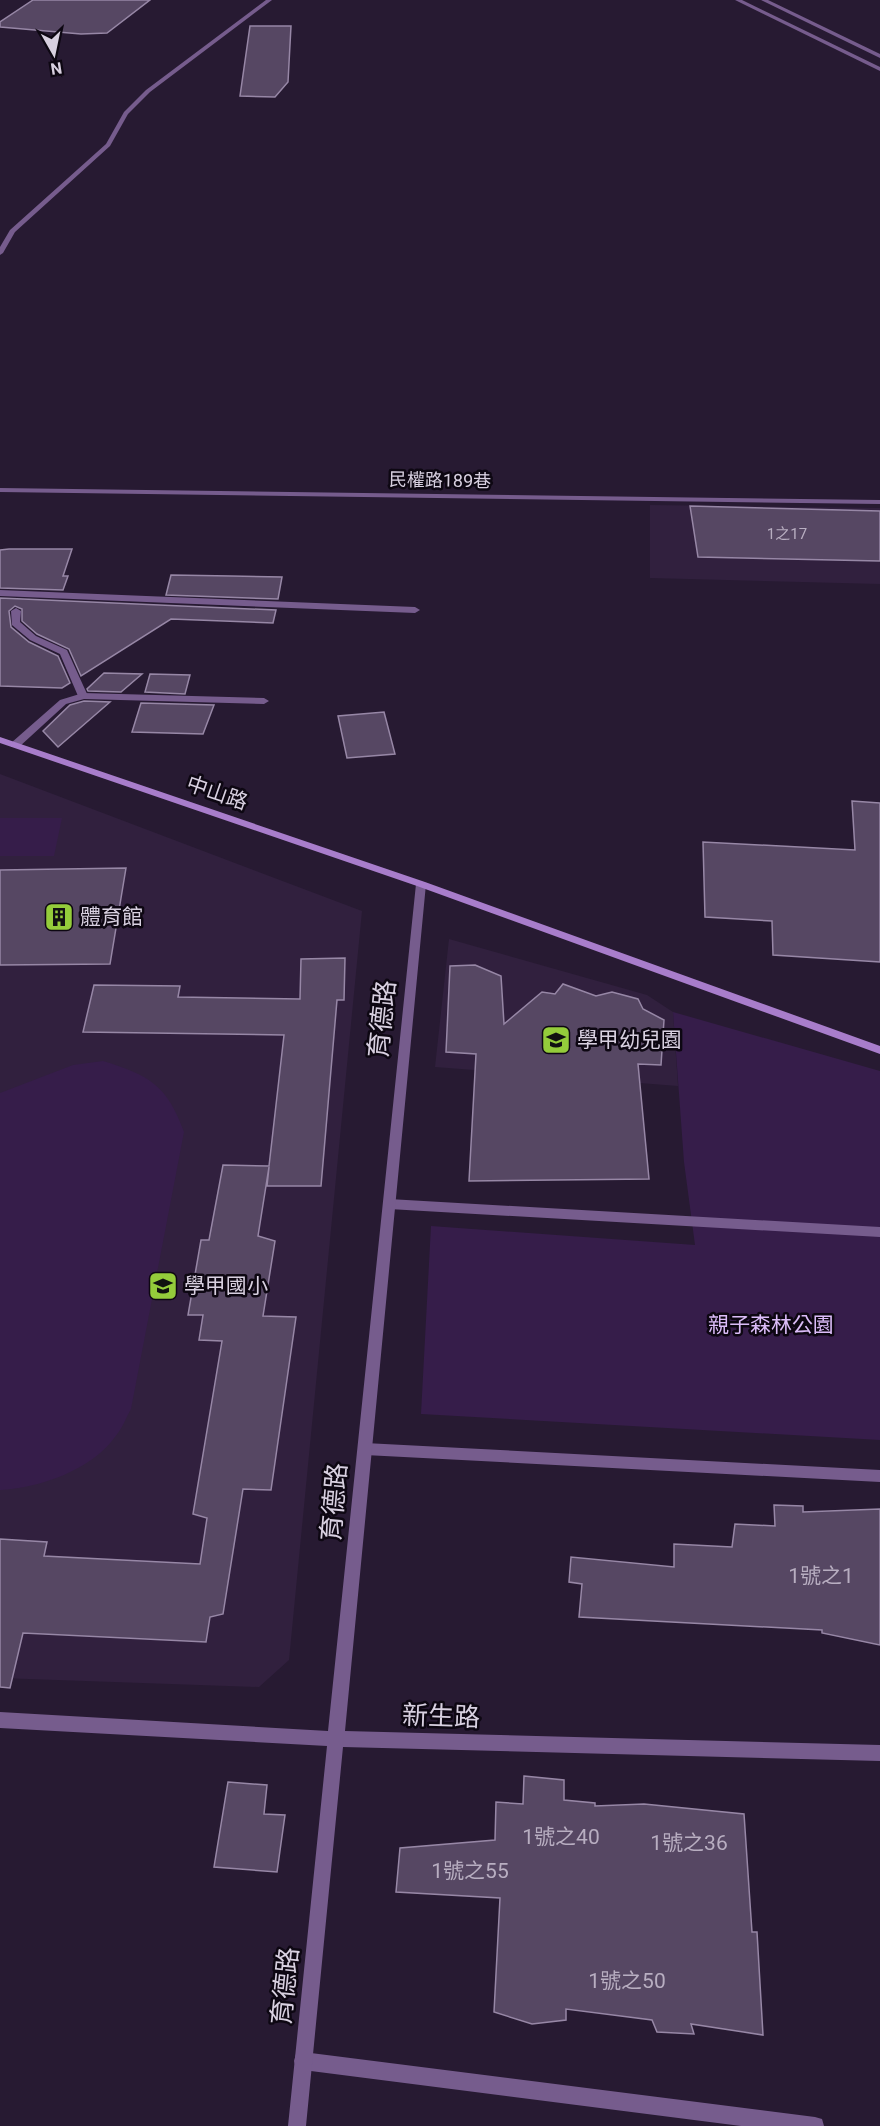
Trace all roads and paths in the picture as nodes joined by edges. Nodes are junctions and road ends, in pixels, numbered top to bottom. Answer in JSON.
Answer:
{"nodes":[{"id":1,"x":269,"y":0,"type":"edge"},
{"id":2,"x":738,"y":0,"type":"edge"},
{"id":3,"x":764,"y":0,"type":"edge"},
{"id":4,"x":880,"y":56,"type":"edge"},
{"id":5,"x":880,"y":69,"type":"edge"},
{"id":6,"x":0,"y":253,"type":"edge"},
{"id":7,"x":0,"y":490,"type":"edge"},
{"id":8,"x":880,"y":502,"type":"edge"},
{"id":9,"x":0,"y":593,"type":"edge"},
{"id":10,"x":415,"y":610,"type":"dead end"},
{"id":11,"x":16,"y":611,"type":"dead end"},
{"id":12,"x":82,"y":696,"type":"junction"},
{"id":13,"x":264,"y":701,"type":"dead end"},
{"id":14,"x":0,"y":740,"type":"edge"},
{"id":15,"x":15,"y":745,"type":"junction"},
{"id":16,"x":421,"y":884,"type":"junction"},
{"id":17,"x":880,"y":1050,"type":"edge"},
{"id":18,"x":389,"y":1204,"type":"junction"},
{"id":19,"x":880,"y":1232,"type":"edge"},
{"id":20,"x":365,"y":1449,"type":"junction"},
{"id":21,"x":880,"y":1476,"type":"edge"},
{"id":22,"x":0,"y":1720,"type":"edge"},
{"id":23,"x":337,"y":1738,"type":"junction"},
{"id":24,"x":880,"y":1754,"type":"edge"},
{"id":25,"x":303,"y":2061,"type":"junction"},
{"id":26,"x":297,"y":2126,"type":"edge"},
{"id":27,"x":815,"y":2126,"type":"edge"}],
"edges":[{"from":1,"to":6,"type":"street"},
{"from":2,"to":5,"type":"street"},
{"from":3,"to":4,"type":"street"},
{"from":7,"to":8,"type":"street","name":"民權路189巷"},
{"from":9,"to":10,"type":"street"},
{"from":11,"to":12,"type":"street"},
{"from":12,"to":13,"type":"street"},
{"from":12,"to":15,"type":"street"},
{"from":14,"to":15,"type":"main road","name":"中山路"},
{"from":15,"to":16,"type":"main road","name":"中山路"},
{"from":16,"to":17,"type":"main road","name":"中山路"},
{"from":16,"to":18,"type":"street","name":"育德路"},
{"from":18,"to":19,"type":"street"},
{"from":18,"to":20,"type":"street","name":"育德路"},
{"from":20,"to":21,"type":"street"},
{"from":20,"to":23,"type":"street","name":"育德路"},
{"from":22,"to":23,"type":"street","name":"新生路"},
{"from":23,"to":24,"type":"street","name":"新生路"},
{"from":23,"to":25,"type":"street","name":"育德路"},
{"from":25,"to":26,"type":"street","name":"育德路"},
{"from":25,"to":27,"type":"street"}]}
